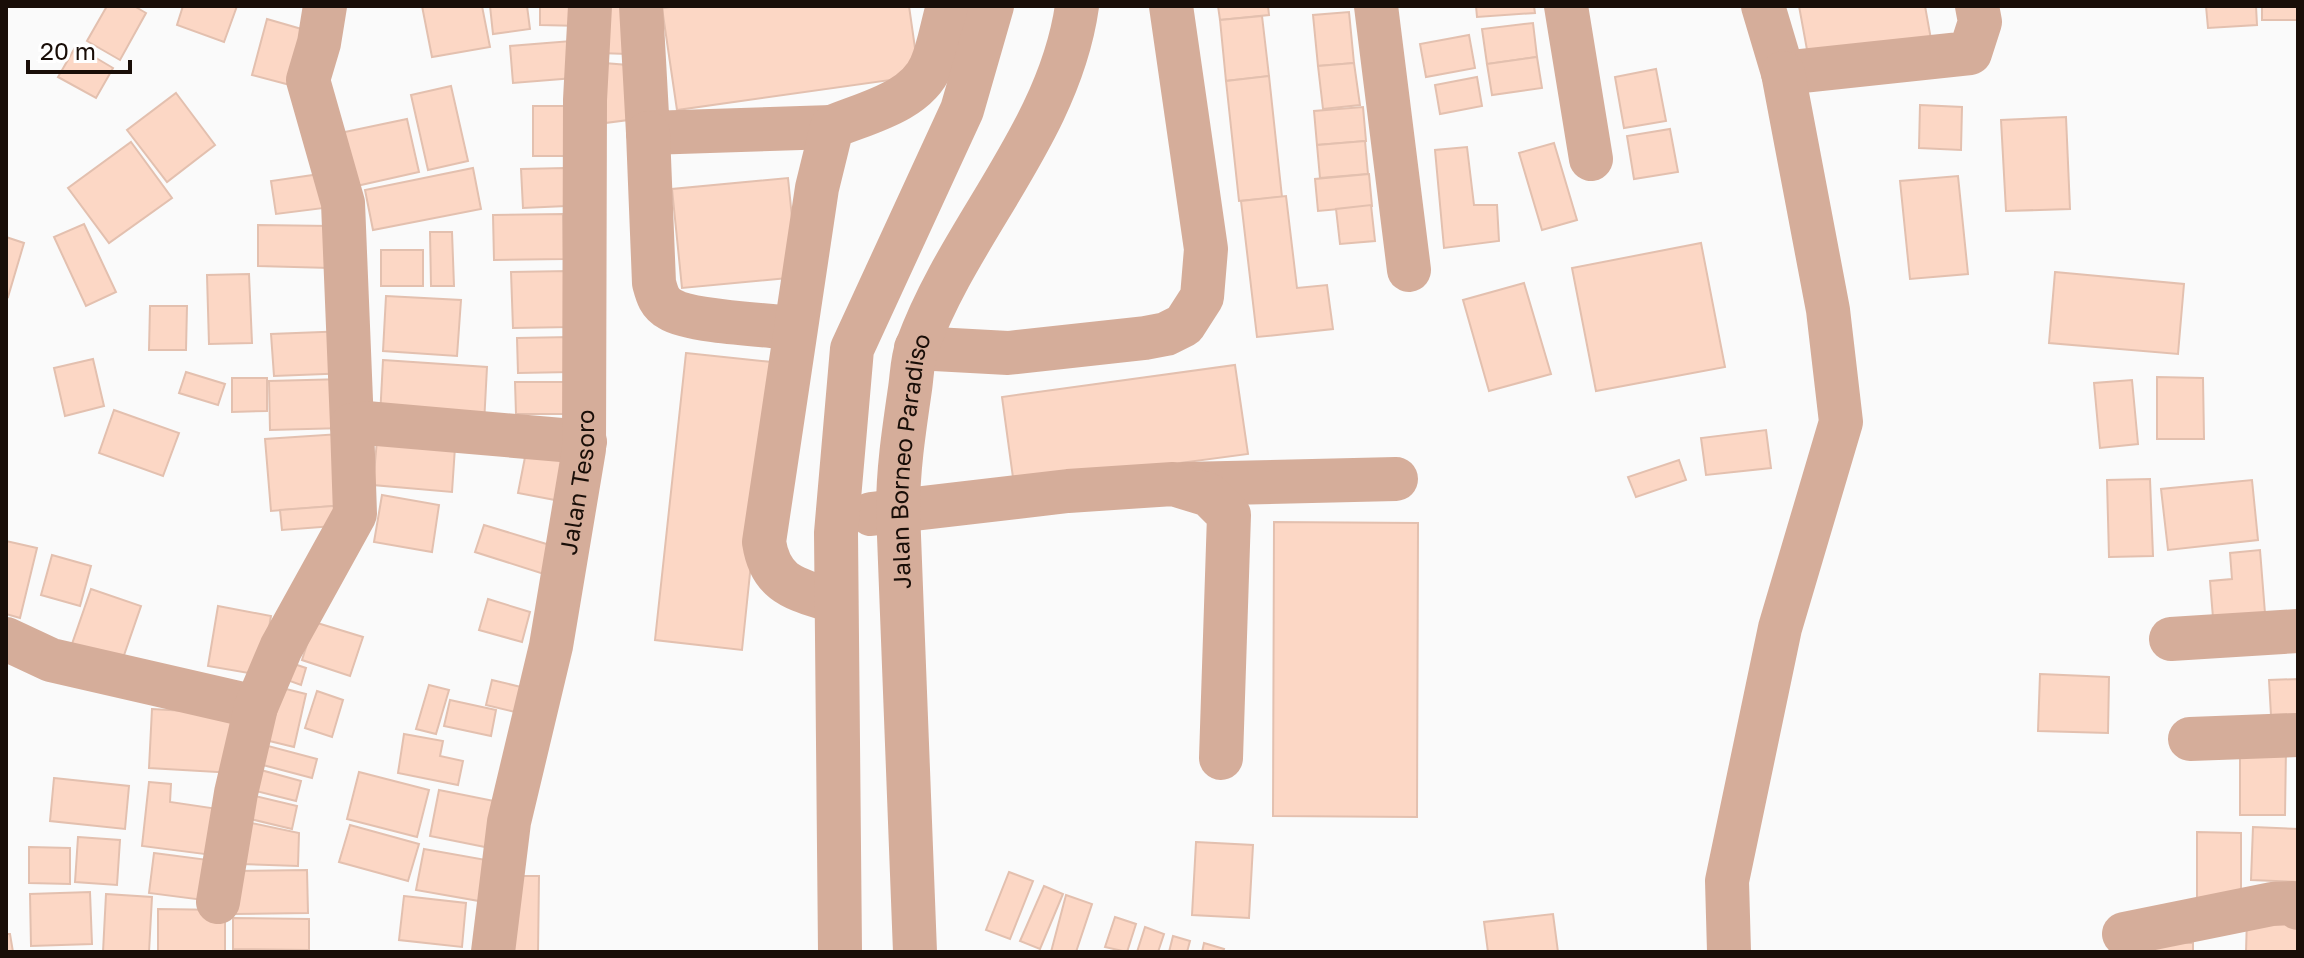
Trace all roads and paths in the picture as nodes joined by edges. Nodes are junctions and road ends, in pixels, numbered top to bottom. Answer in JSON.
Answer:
{"nodes":[{"id":1,"x":325,"y":6,"type":"edge"},
{"id":2,"x":590,"y":6,"type":"edge"},
{"id":3,"x":641,"y":6,"type":"edge"},
{"id":4,"x":948,"y":6,"type":"edge"},
{"id":5,"x":992,"y":6,"type":"edge"},
{"id":6,"x":1077,"y":6,"type":"edge"},
{"id":7,"x":1171,"y":6,"type":"edge"},
{"id":8,"x":1376,"y":6,"type":"edge"},
{"id":9,"x":1566,"y":6,"type":"edge"},
{"id":10,"x":1763,"y":6,"type":"edge"},
{"id":11,"x":1977,"y":6,"type":"edge"},
{"id":12,"x":1783,"y":73,"type":"junction"},
{"id":13,"x":832,"y":127,"type":"junction"},
{"id":14,"x":648,"y":133,"type":"junction"},
{"id":15,"x":1591,"y":159,"type":"dead end"},
{"id":16,"x":1409,"y":270,"type":"dead end"},
{"id":17,"x":795,"y":328,"type":"junction"},
{"id":18,"x":916,"y":348,"type":"junction"},
{"id":19,"x":352,"y":425,"type":"junction"},
{"id":20,"x":585,"y":442,"type":"junction"},
{"id":21,"x":1396,"y":479,"type":"dead end"},
{"id":22,"x":1173,"y":484,"type":"junction"},
{"id":23,"x":898,"y":510,"type":"junction"},
{"id":24,"x":837,"y":518,"type":"junction"},
{"id":25,"x":836,"y":602,"type":"junction"},
{"id":26,"x":2298,"y":631,"type":"edge"},
{"id":27,"x":6,"y":639,"type":"edge"},
{"id":28,"x":2171,"y":639,"type":"dead end"},
{"id":29,"x":256,"y":707,"type":"junction"},
{"id":30,"x":2298,"y":735,"type":"edge"},
{"id":31,"x":2190,"y":739,"type":"dead end"},
{"id":32,"x":1221,"y":758,"type":"dead end"},
{"id":33,"x":218,"y":902,"type":"dead end"},
{"id":34,"x":2298,"y":908,"type":"edge"},
{"id":35,"x":2124,"y":934,"type":"dead end"},
{"id":36,"x":493,"y":952,"type":"edge"},
{"id":37,"x":840,"y":952,"type":"edge"},
{"id":38,"x":915,"y":952,"type":"edge"},
{"id":39,"x":1729,"y":952,"type":"edge"}],
"edges":[{"from":1,"to":19,"type":"street"},
{"from":2,"to":20,"type":"street","name":"Jalan Tesoro"},
{"from":3,"to":14,"type":"street"},
{"from":4,"to":13,"type":"street"},
{"from":5,"to":24,"type":"street"},
{"from":6,"to":18,"type":"street","name":"Jalan Borneo Paradiso"},
{"from":7,"to":18,"type":"street"},
{"from":8,"to":16,"type":"street"},
{"from":9,"to":15,"type":"street"},
{"from":10,"to":12,"type":"street"},
{"from":11,"to":12,"type":"street"},
{"from":12,"to":39,"type":"street"},
{"from":13,"to":14,"type":"street"},
{"from":13,"to":17,"type":"street"},
{"from":14,"to":17,"type":"street"},
{"from":17,"to":25,"type":"street"},
{"from":18,"to":23,"type":"street","name":"Jalan Borneo Paradiso"},
{"from":19,"to":20,"type":"street"},
{"from":19,"to":29,"type":"street"},
{"from":20,"to":36,"type":"street","name":"Jalan Tesoro"},
{"from":21,"to":22,"type":"street"},
{"from":22,"to":23,"type":"street"},
{"from":22,"to":32,"type":"street"},
{"from":23,"to":24,"type":"street"},
{"from":23,"to":38,"type":"street","name":"Jalan Borneo Paradiso"},
{"from":24,"to":25,"type":"street"},
{"from":25,"to":37,"type":"street"},
{"from":26,"to":28,"type":"street"},
{"from":27,"to":29,"type":"street"},
{"from":29,"to":33,"type":"street"},
{"from":30,"to":31,"type":"street"},
{"from":34,"to":35,"type":"street"}]}
